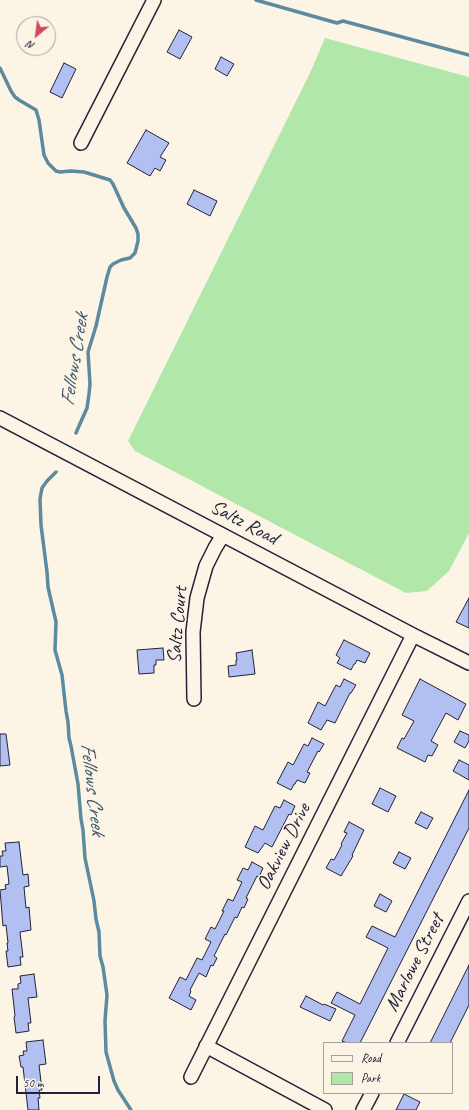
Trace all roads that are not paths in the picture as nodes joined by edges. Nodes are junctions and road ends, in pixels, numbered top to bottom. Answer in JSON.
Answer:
{"nodes":[{"id":1,"x":154,"y":0,"type":"edge"},
{"id":2,"x":81,"y":143,"type":"dead end"},
{"id":3,"x":0,"y":418,"type":"edge"},
{"id":4,"x":223,"y":535,"type":"junction"},
{"id":5,"x":413,"y":635,"type":"junction"},
{"id":6,"x":469,"y":663,"type":"edge"},
{"id":7,"x":194,"y":699,"type":"dead end"},
{"id":8,"x":469,"y":901,"type":"edge"},
{"id":9,"x":398,"y":1042,"type":"edge"},
{"id":10,"x":206,"y":1046,"type":"junction"},
{"id":11,"x":191,"y":1077,"type":"dead end"},
{"id":12,"x":371,"y":1094,"type":"edge"},
{"id":13,"x":324,"y":1110,"type":"edge"},
{"id":14,"x":363,"y":1110,"type":"edge"}],
"edges":[{"from":1,"to":2,"type":"street"},
{"from":3,"to":4,"type":"street","name":"Saltz Road"},
{"from":4,"to":5,"type":"street","name":"Saltz Road"},
{"from":4,"to":7,"type":"street","name":"Saltz Court"},
{"from":5,"to":6,"type":"street","name":"Saltz Road"},
{"from":5,"to":10,"type":"street","name":"Oakview Drive"},
{"from":8,"to":9,"type":"street","name":"Marlowe Street"},
{"from":10,"to":11,"type":"street","name":"Oakview Drive"},
{"from":10,"to":13,"type":"street"},
{"from":12,"to":14,"type":"street"}]}
